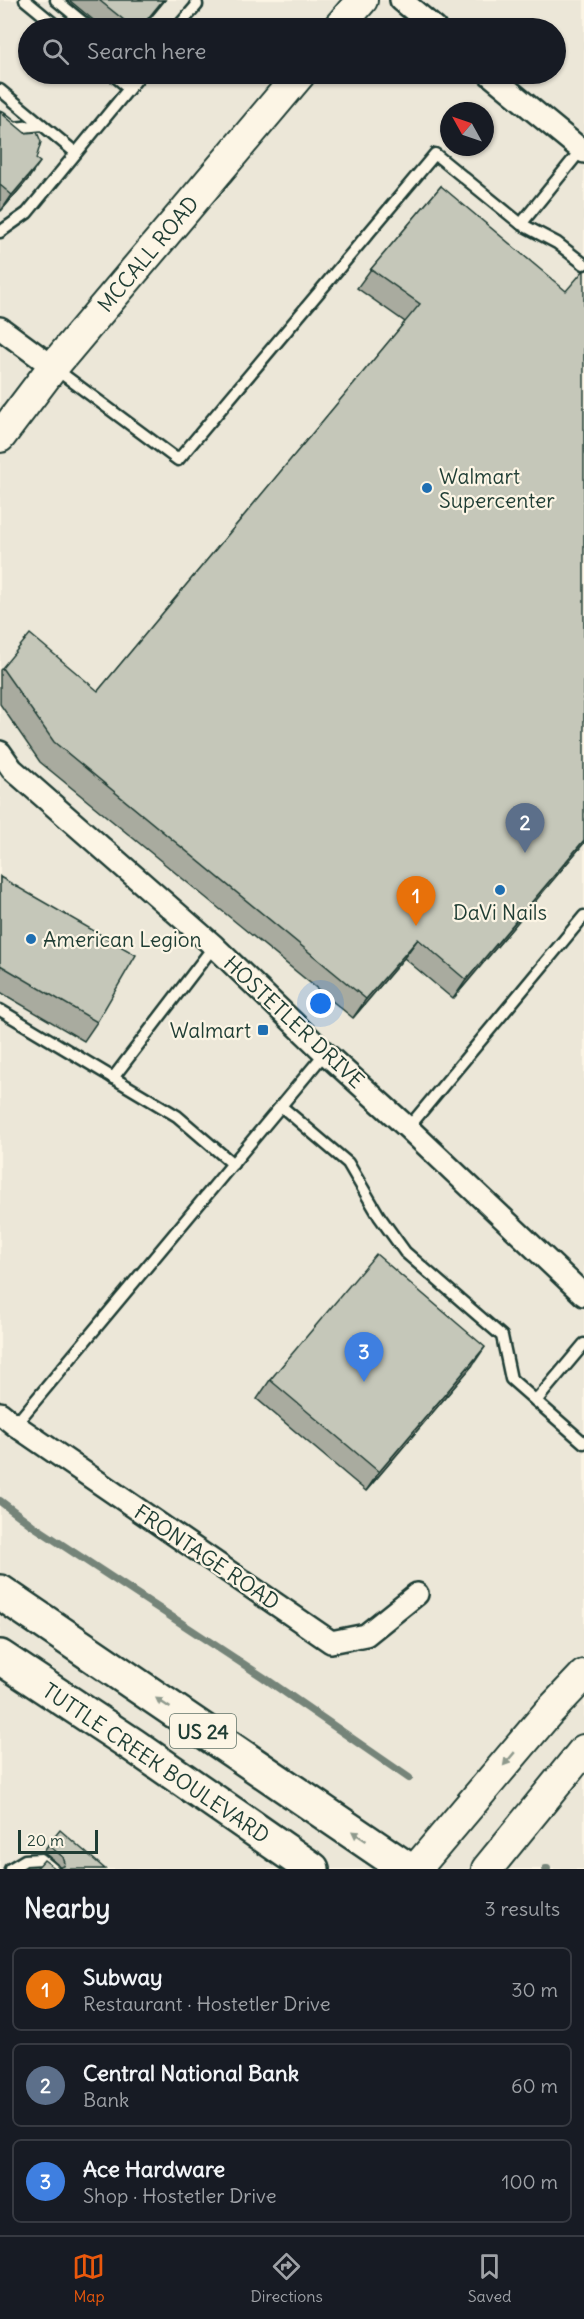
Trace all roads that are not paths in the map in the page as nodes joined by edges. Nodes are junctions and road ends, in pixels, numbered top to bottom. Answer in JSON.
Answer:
{"nodes":[{"id":1,"x":25,"y":0,"type":"edge"},
{"id":2,"x":56,"y":0,"type":"edge"},
{"id":3,"x":196,"y":0,"type":"edge"},
{"id":4,"x":362,"y":0,"type":"edge"},
{"id":5,"x":401,"y":0,"type":"edge"},
{"id":6,"x":47,"y":18,"type":"edge"},
{"id":7,"x":78,"y":18,"type":"edge"},
{"id":8,"x":185,"y":18,"type":"edge"},
{"id":9,"x":347,"y":18,"type":"edge"},
{"id":10,"x":423,"y":18,"type":"edge"},
{"id":11,"x":124,"y":84,"type":"edge"},
{"id":12,"x":132,"y":84,"type":"edge"},
{"id":13,"x":292,"y":84,"type":"edge"},
{"id":14,"x":501,"y":84,"type":"edge"},
{"id":15,"x":129,"y":88,"type":"junction"},
{"id":16,"x":0,"y":90,"type":"edge"},
{"id":17,"x":0,"y":117,"type":"edge"},
{"id":18,"x":42,"y":125,"type":"junction"},
{"id":19,"x":583,"y":151,"type":"edge"},
{"id":20,"x":75,"y":153,"type":"junction"},
{"id":21,"x":521,"y":224,"type":"junction"},
{"id":22,"x":0,"y":232,"type":"edge"},
{"id":23,"x":584,"y":264,"type":"edge"},
{"id":24,"x":0,"y":328,"type":"edge"},
{"id":25,"x":53,"y":367,"type":"junction"},
{"id":26,"x":0,"y":437,"type":"edge"},
{"id":27,"x":0,"y":752,"type":"edge"},
{"id":28,"x":584,"y":916,"type":"edge"},
{"id":29,"x":214,"y":946,"type":"junction"},
{"id":30,"x":0,"y":1010,"type":"edge"},
{"id":31,"x":325,"y":1053,"type":"junction"},
{"id":32,"x":113,"y":1078,"type":"junction"},
{"id":33,"x":281,"y":1106,"type":"junction"},
{"id":34,"x":408,"y":1128,"type":"junction"},
{"id":35,"x":233,"y":1164,"type":"junction"},
{"id":36,"x":584,"y":1295,"type":"edge"},
{"id":37,"x":584,"y":1344,"type":"edge"},
{"id":38,"x":536,"y":1401,"type":"junction"},
{"id":39,"x":8,"y":1419,"type":"edge"},
{"id":40,"x":584,"y":1443,"type":"edge"},
{"id":41,"x":0,"y":1592,"type":"edge"},
{"id":42,"x":417,"y":1594,"type":"dead end"},
{"id":43,"x":0,"y":1657,"type":"edge"},
{"id":44,"x":584,"y":1675,"type":"edge"},
{"id":45,"x":584,"y":1750,"type":"edge"},
{"id":46,"x":10,"y":1869,"type":"edge"},
{"id":47,"x":53,"y":1869,"type":"edge"},
{"id":48,"x":312,"y":1869,"type":"edge"},
{"id":49,"x":407,"y":1869,"type":"edge"},
{"id":50,"x":416,"y":1869,"type":"edge"},
{"id":51,"x":487,"y":1869,"type":"edge"}],
"edges":[{"from":1,"to":6,"type":"lane"},
{"from":2,"to":7,"type":"lane"},
{"from":3,"to":8,"type":"lane"},
{"from":4,"to":9,"type":"main road"},
{"from":5,"to":10,"type":"street"},
{"from":11,"to":15,"type":"lane"},
{"from":12,"to":15,"type":"lane"},
{"from":13,"to":25,"type":"main road","name":"MCCALL ROAD"},
{"from":14,"to":19,"type":"street"},
{"from":15,"to":20,"type":"lane"},
{"from":16,"to":18,"type":"lane"},
{"from":17,"to":18,"type":"lane"},
{"from":18,"to":20,"type":"lane"},
{"from":19,"to":21,"type":"lane"},
{"from":20,"to":22,"type":"lane"},
{"from":21,"to":23,"type":"lane"},
{"from":21,"to":25,"type":"lane"},
{"from":24,"to":25,"type":"street"},
{"from":25,"to":26,"type":"main road","name":"MCCALL ROAD"},
{"from":27,"to":29,"type":"street","name":"HOSTETLER DRIVE"},
{"from":28,"to":34,"type":"lane"},
{"from":29,"to":31,"type":"street","name":"HOSTETLER DRIVE"},
{"from":29,"to":32,"type":"lane"},
{"from":30,"to":32,"type":"lane"},
{"from":31,"to":33,"type":"lane"},
{"from":31,"to":34,"type":"street","name":"HOSTETLER DRIVE"},
{"from":32,"to":35,"type":"lane"},
{"from":33,"to":35,"type":"lane"},
{"from":33,"to":38,"type":"lane"},
{"from":34,"to":36,"type":"street","name":"HOSTETLER DRIVE"},
{"from":35,"to":39,"type":"lane"},
{"from":37,"to":38,"type":"lane"},
{"from":38,"to":40,"type":"lane"},
{"from":39,"to":42,"type":"street","name":"FRONTAGE ROAD"},
{"from":49,"to":41,"type":"highway","number":"US 24","one_way":true},
{"from":43,"to":48,"type":"highway","name":"TUTTLE CREEK BOULEVARD","number":"US 24"},
{"from":44,"to":50,"type":"main road","one_way":true},
{"from":45,"to":51,"type":"main road"},
{"from":46,"to":47,"type":"lane"}]}
